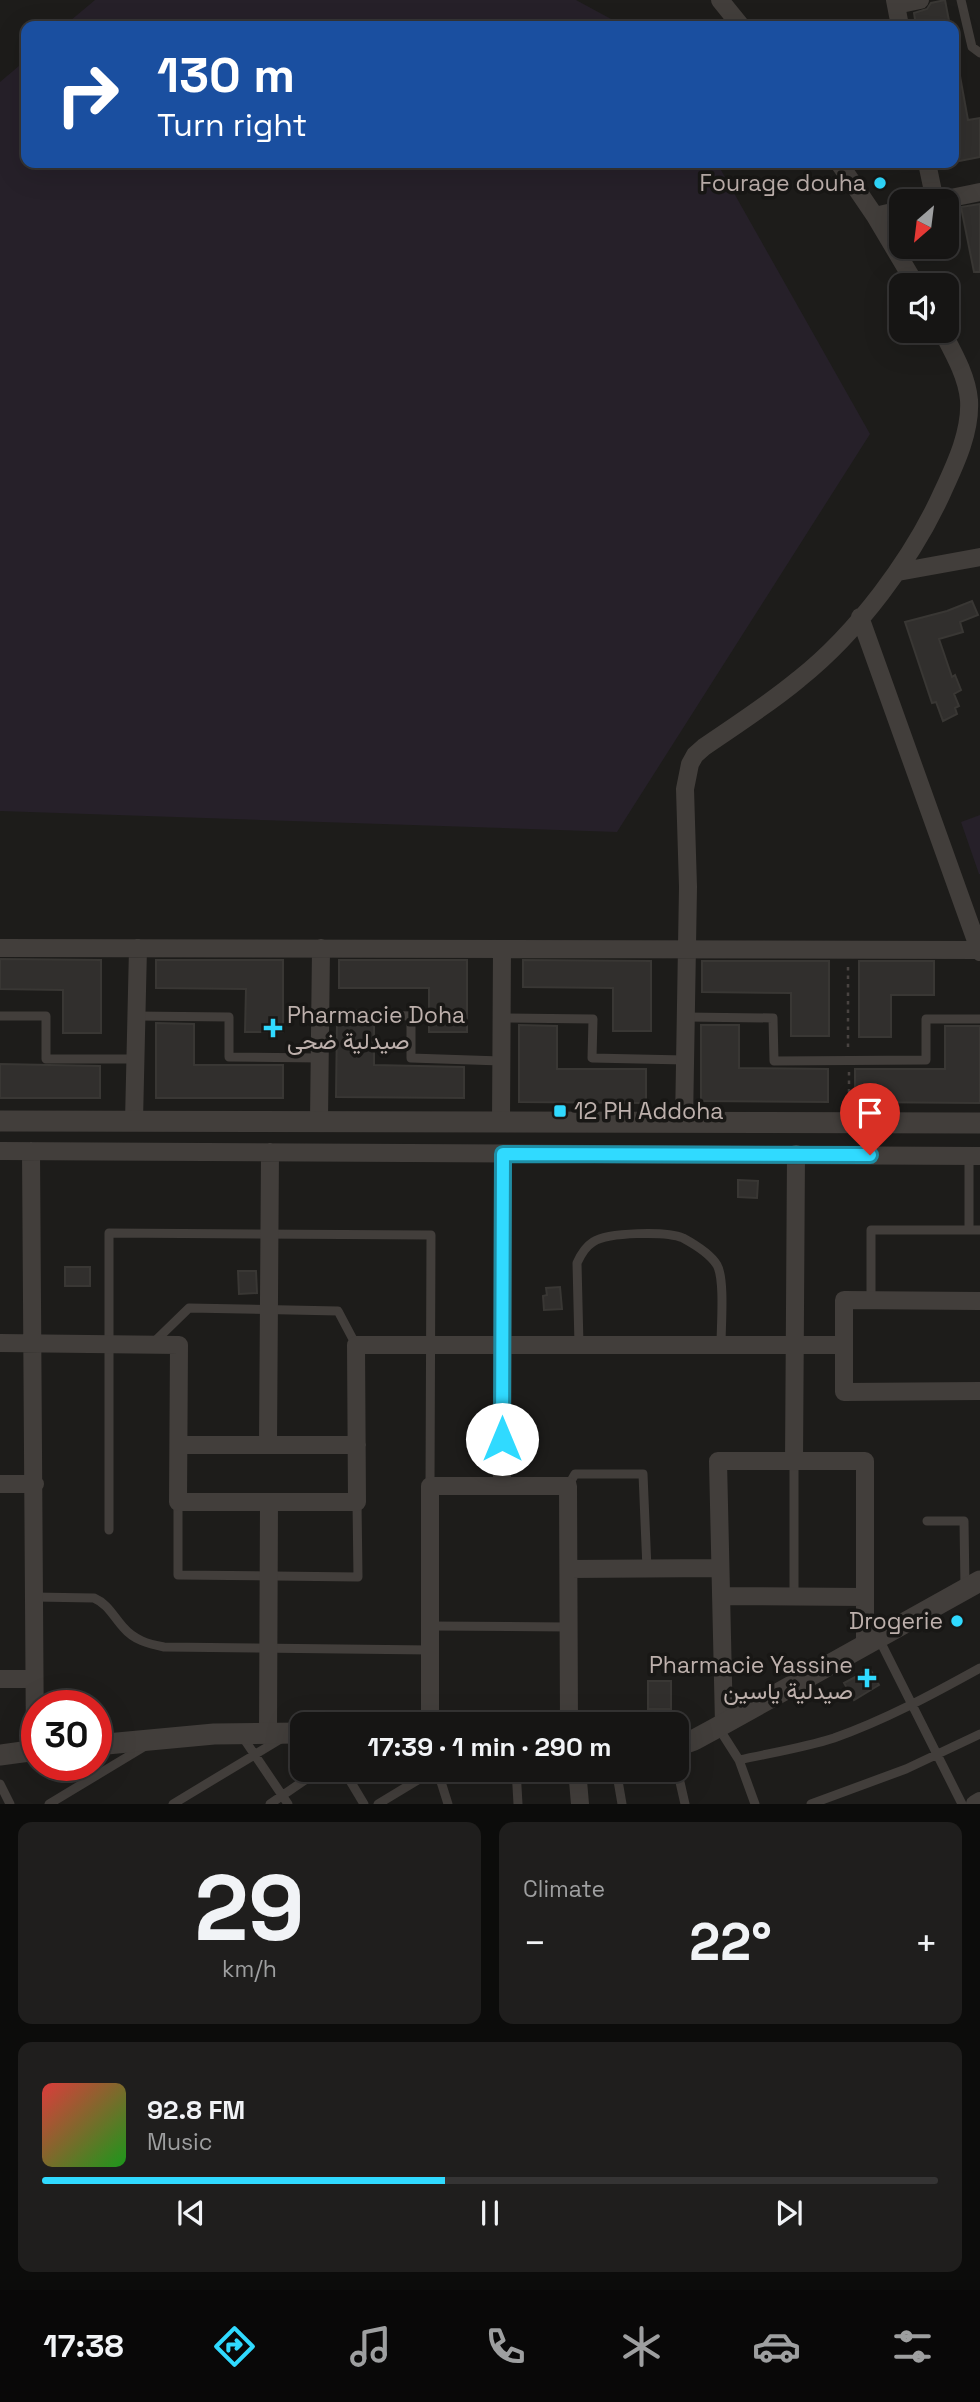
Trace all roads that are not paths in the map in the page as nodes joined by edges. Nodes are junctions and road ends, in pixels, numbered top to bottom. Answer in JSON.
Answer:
{"nodes":[{"id":1,"x":720,"y":0,"type":"edge"},
{"id":2,"x":920,"y":0,"type":"edge"},
{"id":3,"x":961,"y":0,"type":"edge"},
{"id":4,"x":896,"y":3,"type":"edge"},
{"id":5,"x":737,"y":21,"type":"edge"},
{"id":6,"x":900,"y":21,"type":"edge"},
{"id":7,"x":980,"y":53,"type":"edge"},
{"id":8,"x":842,"y":168,"type":"edge"},
{"id":9,"x":928,"y":168,"type":"edge"},
{"id":10,"x":932,"y":189,"type":"edge"},
{"id":11,"x":980,"y":192,"type":"edge"},
{"id":12,"x":959,"y":196,"type":"edge"},
{"id":13,"x":889,"y":213,"type":"edge"},
{"id":14,"x":875,"y":216,"type":"junction"},
{"id":15,"x":909,"y":273,"type":"edge"},
{"id":16,"x":948,"y":343,"type":"edge"},
{"id":17,"x":974,"y":398,"type":"edge"},
{"id":18,"x":980,"y":556,"type":"edge"},
{"id":19,"x":898,"y":572,"type":"junction"},
{"id":20,"x":860,"y":617,"type":"junction"},
{"id":21,"x":0,"y":948,"type":"edge"},
{"id":22,"x":138,"y":948,"type":"junction"},
{"id":23,"x":321,"y":948,"type":"junction"},
{"id":24,"x":502,"y":948,"type":"junction"},
{"id":25,"x":686,"y":948,"type":"junction"},
{"id":26,"x":980,"y":951,"type":"edge"},
{"id":27,"x":319,"y":1013,"type":"junction"},
{"id":28,"x":0,"y":1016,"type":"edge"},
{"id":29,"x":136,"y":1016,"type":"junction"},
{"id":30,"x":686,"y":1017,"type":"junction"},
{"id":31,"x":502,"y":1018,"type":"junction"},
{"id":32,"x":980,"y":1019,"type":"edge"},
{"id":33,"x":320,"y":1058,"type":"junction"},
{"id":34,"x":136,"y":1059,"type":"junction"},
{"id":35,"x":685,"y":1060,"type":"junction"},
{"id":36,"x":501,"y":1061,"type":"junction"},
{"id":37,"x":319,"y":1120,"type":"junction"},
{"id":38,"x":0,"y":1121,"type":"edge"},
{"id":39,"x":134,"y":1121,"type":"junction"},
{"id":40,"x":501,"y":1122,"type":"junction"},
{"id":41,"x":684,"y":1123,"type":"junction"},
{"id":42,"x":980,"y":1123,"type":"edge"},
{"id":43,"x":0,"y":1151,"type":"edge"},
{"id":44,"x":31,"y":1151,"type":"junction"},
{"id":45,"x":270,"y":1152,"type":"junction"},
{"id":46,"x":503,"y":1154,"type":"junction"},
{"id":47,"x":796,"y":1154,"type":"junction"},
{"id":48,"x":974,"y":1156,"type":"edge"},
{"id":49,"x":969,"y":1230,"type":"junction"},
{"id":50,"x":980,"y":1230,"type":"edge"},
{"id":51,"x":270,"y":1234,"type":"junction"},
{"id":52,"x":871,"y":1300,"type":"junction"},
{"id":53,"x":980,"y":1301,"type":"edge"},
{"id":54,"x":270,"y":1309,"type":"junction"},
{"id":55,"x":0,"y":1343,"type":"edge"},
{"id":56,"x":33,"y":1343,"type":"junction"},
{"id":57,"x":109,"y":1345,"type":"junction"},
{"id":58,"x":150,"y":1345,"type":"junction"},
{"id":59,"x":356,"y":1345,"type":"junction"},
{"id":60,"x":431,"y":1345,"type":"junction"},
{"id":61,"x":502,"y":1345,"type":"junction"},
{"id":62,"x":579,"y":1345,"type":"junction"},
{"id":63,"x":721,"y":1345,"type":"junction"},
{"id":64,"x":795,"y":1345,"type":"junction"},
{"id":65,"x":844,"y":1345,"type":"junction"},
{"id":66,"x":980,"y":1391,"type":"edge"},
{"id":67,"x":179,"y":1445,"type":"junction"},
{"id":68,"x":268,"y":1445,"type":"junction"},
{"id":69,"x":357,"y":1445,"type":"junction"},
{"id":70,"x":794,"y":1462,"type":"junction"},
{"id":71,"x":0,"y":1484,"type":"edge"},
{"id":72,"x":35,"y":1484,"type":"junction"},
{"id":73,"x":430,"y":1486,"type":"junction"},
{"id":74,"x":502,"y":1486,"type":"junction"},
{"id":75,"x":568,"y":1486,"type":"junction"},
{"id":76,"x":178,"y":1502,"type":"junction"},
{"id":77,"x":269,"y":1502,"type":"junction"},
{"id":78,"x":357,"y":1502,"type":"junction"},
{"id":79,"x":928,"y":1521,"type":"dead end"},
{"id":80,"x":109,"y":1530,"type":"dead end"},
{"id":81,"x":720,"y":1568,"type":"junction"},
{"id":82,"x":569,"y":1569,"type":"junction"},
{"id":83,"x":646,"y":1569,"type":"junction"},
{"id":84,"x":270,"y":1577,"type":"junction"},
{"id":85,"x":972,"y":1586,"type":"edge"},
{"id":86,"x":720,"y":1596,"type":"junction"},
{"id":87,"x":794,"y":1596,"type":"junction"},
{"id":88,"x":34,"y":1597,"type":"junction"},
{"id":89,"x":865,"y":1597,"type":"junction"},
{"id":90,"x":431,"y":1626,"type":"junction"},
{"id":91,"x":569,"y":1628,"type":"junction"},
{"id":92,"x":871,"y":1641,"type":"junction"},
{"id":93,"x":270,"y":1648,"type":"junction"},
{"id":94,"x":431,"y":1650,"type":"junction"},
{"id":95,"x":980,"y":1668,"type":"edge"},
{"id":96,"x":0,"y":1679,"type":"edge"},
{"id":97,"x":33,"y":1679,"type":"junction"},
{"id":98,"x":33,"y":1690,"type":"edge"},
{"id":99,"x":912,"y":1705,"type":"junction"},
{"id":100,"x":430,"y":1712,"type":"edge"},
{"id":101,"x":569,"y":1712,"type":"edge"},
{"id":102,"x":721,"y":1726,"type":"junction"},
{"id":103,"x":268,"y":1732,"type":"junction"},
{"id":104,"x":240,"y":1733,"type":"junction"},
{"id":105,"x":290,"y":1733,"type":"edge"},
{"id":106,"x":980,"y":1734,"type":"edge"},
{"id":107,"x":290,"y":1737,"type":"edge"},
{"id":108,"x":159,"y":1739,"type":"junction"},
{"id":109,"x":689,"y":1742,"type":"edge"},
{"id":110,"x":112,"y":1743,"type":"edge"},
{"id":111,"x":21,"y":1753,"type":"edge"},
{"id":112,"x":0,"y":1755,"type":"edge"},
{"id":113,"x":256,"y":1755,"type":"junction"},
{"id":114,"x":937,"y":1755,"type":"junction"},
{"id":115,"x":739,"y":1760,"type":"junction"},
{"id":116,"x":306,"y":1782,"type":"edge"},
{"id":117,"x":351,"y":1782,"type":"edge"},
{"id":118,"x":414,"y":1782,"type":"edge"},
{"id":119,"x":440,"y":1782,"type":"edge"},
{"id":120,"x":517,"y":1782,"type":"edge"},
{"id":121,"x":578,"y":1782,"type":"edge"},
{"id":122,"x":618,"y":1782,"type":"edge"},
{"id":123,"x":680,"y":1782,"type":"edge"},
{"id":124,"x":0,"y":1784,"type":"edge"},
{"id":125,"x":286,"y":1799,"type":"edge"},
{"id":126,"x":980,"y":1801,"type":"edge"},
{"id":127,"x":10,"y":1804,"type":"edge"},
{"id":128,"x":49,"y":1804,"type":"edge"},
{"id":129,"x":173,"y":1804,"type":"edge"},
{"id":130,"x":270,"y":1804,"type":"edge"},
{"id":131,"x":364,"y":1804,"type":"edge"},
{"id":132,"x":378,"y":1804,"type":"edge"},
{"id":133,"x":448,"y":1804,"type":"edge"},
{"id":134,"x":518,"y":1804,"type":"edge"},
{"id":135,"x":580,"y":1804,"type":"edge"},
{"id":136,"x":622,"y":1804,"type":"edge"},
{"id":137,"x":685,"y":1804,"type":"edge"},
{"id":138,"x":755,"y":1804,"type":"edge"},
{"id":139,"x":811,"y":1804,"type":"edge"},
{"id":140,"x":962,"y":1804,"type":"edge"},
{"id":141,"x":975,"y":1804,"type":"edge"}],
"edges":[{"from":1,"to":5,"type":"street"},
{"from":2,"to":4,"type":"street"},
{"from":3,"to":7,"type":"lane"},
{"from":4,"to":6,"type":"street"},
{"from":8,"to":14,"type":"street"},
{"from":9,"to":10,"type":"street"},
{"from":11,"to":12,"type":"street"},
{"from":13,"to":14,"type":"street"},
{"from":14,"to":15,"type":"street"},
{"from":16,"to":17,"type":"street"},
{"from":17,"to":19,"type":"street"},
{"from":18,"to":19,"type":"street"},
{"from":19,"to":20,"type":"street"},
{"from":20,"to":25,"type":"street"},
{"from":20,"to":26,"type":"street"},
{"from":21,"to":22,"type":"street"},
{"from":22,"to":23,"type":"street"},
{"from":22,"to":29,"type":"street"},
{"from":23,"to":24,"type":"street"},
{"from":23,"to":27,"type":"street"},
{"from":24,"to":25,"type":"street"},
{"from":24,"to":31,"type":"street"},
{"from":25,"to":26,"type":"street"},
{"from":25,"to":30,"type":"street"},
{"from":27,"to":33,"type":"street"},
{"from":27,"to":36,"type":"lane"},
{"from":28,"to":34,"type":"lane"},
{"from":29,"to":33,"type":"lane"},
{"from":29,"to":34,"type":"street"},
{"from":30,"to":32,"type":"lane"},
{"from":30,"to":35,"type":"street"},
{"from":31,"to":35,"type":"lane"},
{"from":31,"to":36,"type":"street"},
{"from":33,"to":37,"type":"street"},
{"from":34,"to":39,"type":"street"},
{"from":35,"to":41,"type":"street"},
{"from":36,"to":40,"type":"street"},
{"from":37,"to":39,"type":"street"},
{"from":37,"to":40,"type":"street"},
{"from":38,"to":39,"type":"street"},
{"from":40,"to":41,"type":"street"},
{"from":41,"to":42,"type":"street"},
{"from":43,"to":44,"type":"street"},
{"from":44,"to":45,"type":"street"},
{"from":44,"to":56,"type":"street"},
{"from":45,"to":46,"type":"street"},
{"from":45,"to":51,"type":"street"},
{"from":46,"to":47,"type":"street"},
{"from":46,"to":61,"type":"street"},
{"from":47,"to":48,"type":"street"},
{"from":47,"to":64,"type":"street"},
{"from":48,"to":49,"type":"lane"},
{"from":49,"to":50,"type":"lane"},
{"from":49,"to":52,"type":"lane"},
{"from":51,"to":54,"type":"street"},
{"from":51,"to":57,"type":"lane"},
{"from":51,"to":60,"type":"lane"},
{"from":52,"to":53,"type":"street"},
{"from":52,"to":65,"type":"street"},
{"from":54,"to":58,"type":"lane"},
{"from":54,"to":59,"type":"lane"},
{"from":54,"to":68,"type":"street"},
{"from":55,"to":56,"type":"street"},
{"from":56,"to":57,"type":"street"},
{"from":56,"to":72,"type":"street"},
{"from":57,"to":58,"type":"street"},
{"from":57,"to":80,"type":"lane"},
{"from":58,"to":67,"type":"street"},
{"from":59,"to":60,"type":"street"},
{"from":59,"to":69,"type":"street"},
{"from":60,"to":61,"type":"street"},
{"from":60,"to":73,"type":"lane"},
{"from":61,"to":62,"type":"street"},
{"from":61,"to":74,"type":"street"},
{"from":62,"to":63,"type":"street"},
{"from":62,"to":63,"type":"lane"},
{"from":63,"to":64,"type":"street"},
{"from":64,"to":65,"type":"street"},
{"from":64,"to":70,"type":"street"},
{"from":65,"to":66,"type":"street"},
{"from":67,"to":68,"type":"street"},
{"from":67,"to":76,"type":"street"},
{"from":68,"to":69,"type":"street"},
{"from":69,"to":78,"type":"street"},
{"from":70,"to":81,"type":"street"},
{"from":70,"to":87,"type":"lane"},
{"from":70,"to":89,"type":"street"},
{"from":71,"to":72,"type":"street"},
{"from":72,"to":88,"type":"street"},
{"from":73,"to":74,"type":"street"},
{"from":73,"to":90,"type":"street"},
{"from":74,"to":75,"type":"street"},
{"from":75,"to":82,"type":"street"},
{"from":75,"to":83,"type":"lane"},
{"from":76,"to":77,"type":"street"},
{"from":76,"to":84,"type":"lane"},
{"from":77,"to":78,"type":"street"},
{"from":77,"to":84,"type":"street"},
{"from":78,"to":84,"type":"lane"},
{"from":79,"to":85,"type":"lane"},
{"from":81,"to":83,"type":"street"},
{"from":81,"to":86,"type":"street"},
{"from":82,"to":83,"type":"street"},
{"from":82,"to":91,"type":"street"},
{"from":84,"to":93,"type":"street"},
{"from":85,"to":92,"type":"street"},
{"from":86,"to":87,"type":"street"},
{"from":86,"to":102,"type":"street"},
{"from":87,"to":89,"type":"street"},
{"from":88,"to":93,"type":"lane"},
{"from":88,"to":97,"type":"street"},
{"from":89,"to":92,"type":"street"},
{"from":90,"to":91,"type":"lane"},
{"from":90,"to":94,"type":"street"},
{"from":91,"to":101,"type":"street"},
{"from":92,"to":99,"type":"lane"},
{"from":92,"to":102,"type":"street"},
{"from":93,"to":94,"type":"lane"},
{"from":93,"to":103,"type":"street"},
{"from":94,"to":100,"type":"street"},
{"from":95,"to":99,"type":"lane"},
{"from":96,"to":97,"type":"street"},
{"from":97,"to":98,"type":"street"},
{"from":99,"to":114,"type":"lane"},
{"from":99,"to":115,"type":"lane"},
{"from":102,"to":109,"type":"street"},
{"from":102,"to":115,"type":"lane"},
{"from":103,"to":104,"type":"street"},
{"from":103,"to":105,"type":"street"},
{"from":104,"to":108,"type":"street"},
{"from":104,"to":113,"type":"lane"},
{"from":106,"to":114,"type":"lane"},
{"from":107,"to":113,"type":"lane"},
{"from":108,"to":110,"type":"street"},
{"from":108,"to":128,"type":"lane"},
{"from":111,"to":112,"type":"street"},
{"from":113,"to":125,"type":"lane"},
{"from":113,"to":129,"type":"lane"},
{"from":114,"to":139,"type":"lane"},
{"from":114,"to":140,"type":"lane"},
{"from":115,"to":138,"type":"lane"},
{"from":116,"to":125,"type":"lane"},
{"from":117,"to":131,"type":"lane"},
{"from":118,"to":132,"type":"lane"},
{"from":119,"to":133,"type":"lane"},
{"from":120,"to":134,"type":"lane"},
{"from":121,"to":135,"type":"street"},
{"from":122,"to":136,"type":"lane"},
{"from":123,"to":137,"type":"lane"},
{"from":124,"to":127,"type":"lane"},
{"from":125,"to":130,"type":"lane"},
{"from":126,"to":141,"type":"street"}]}
